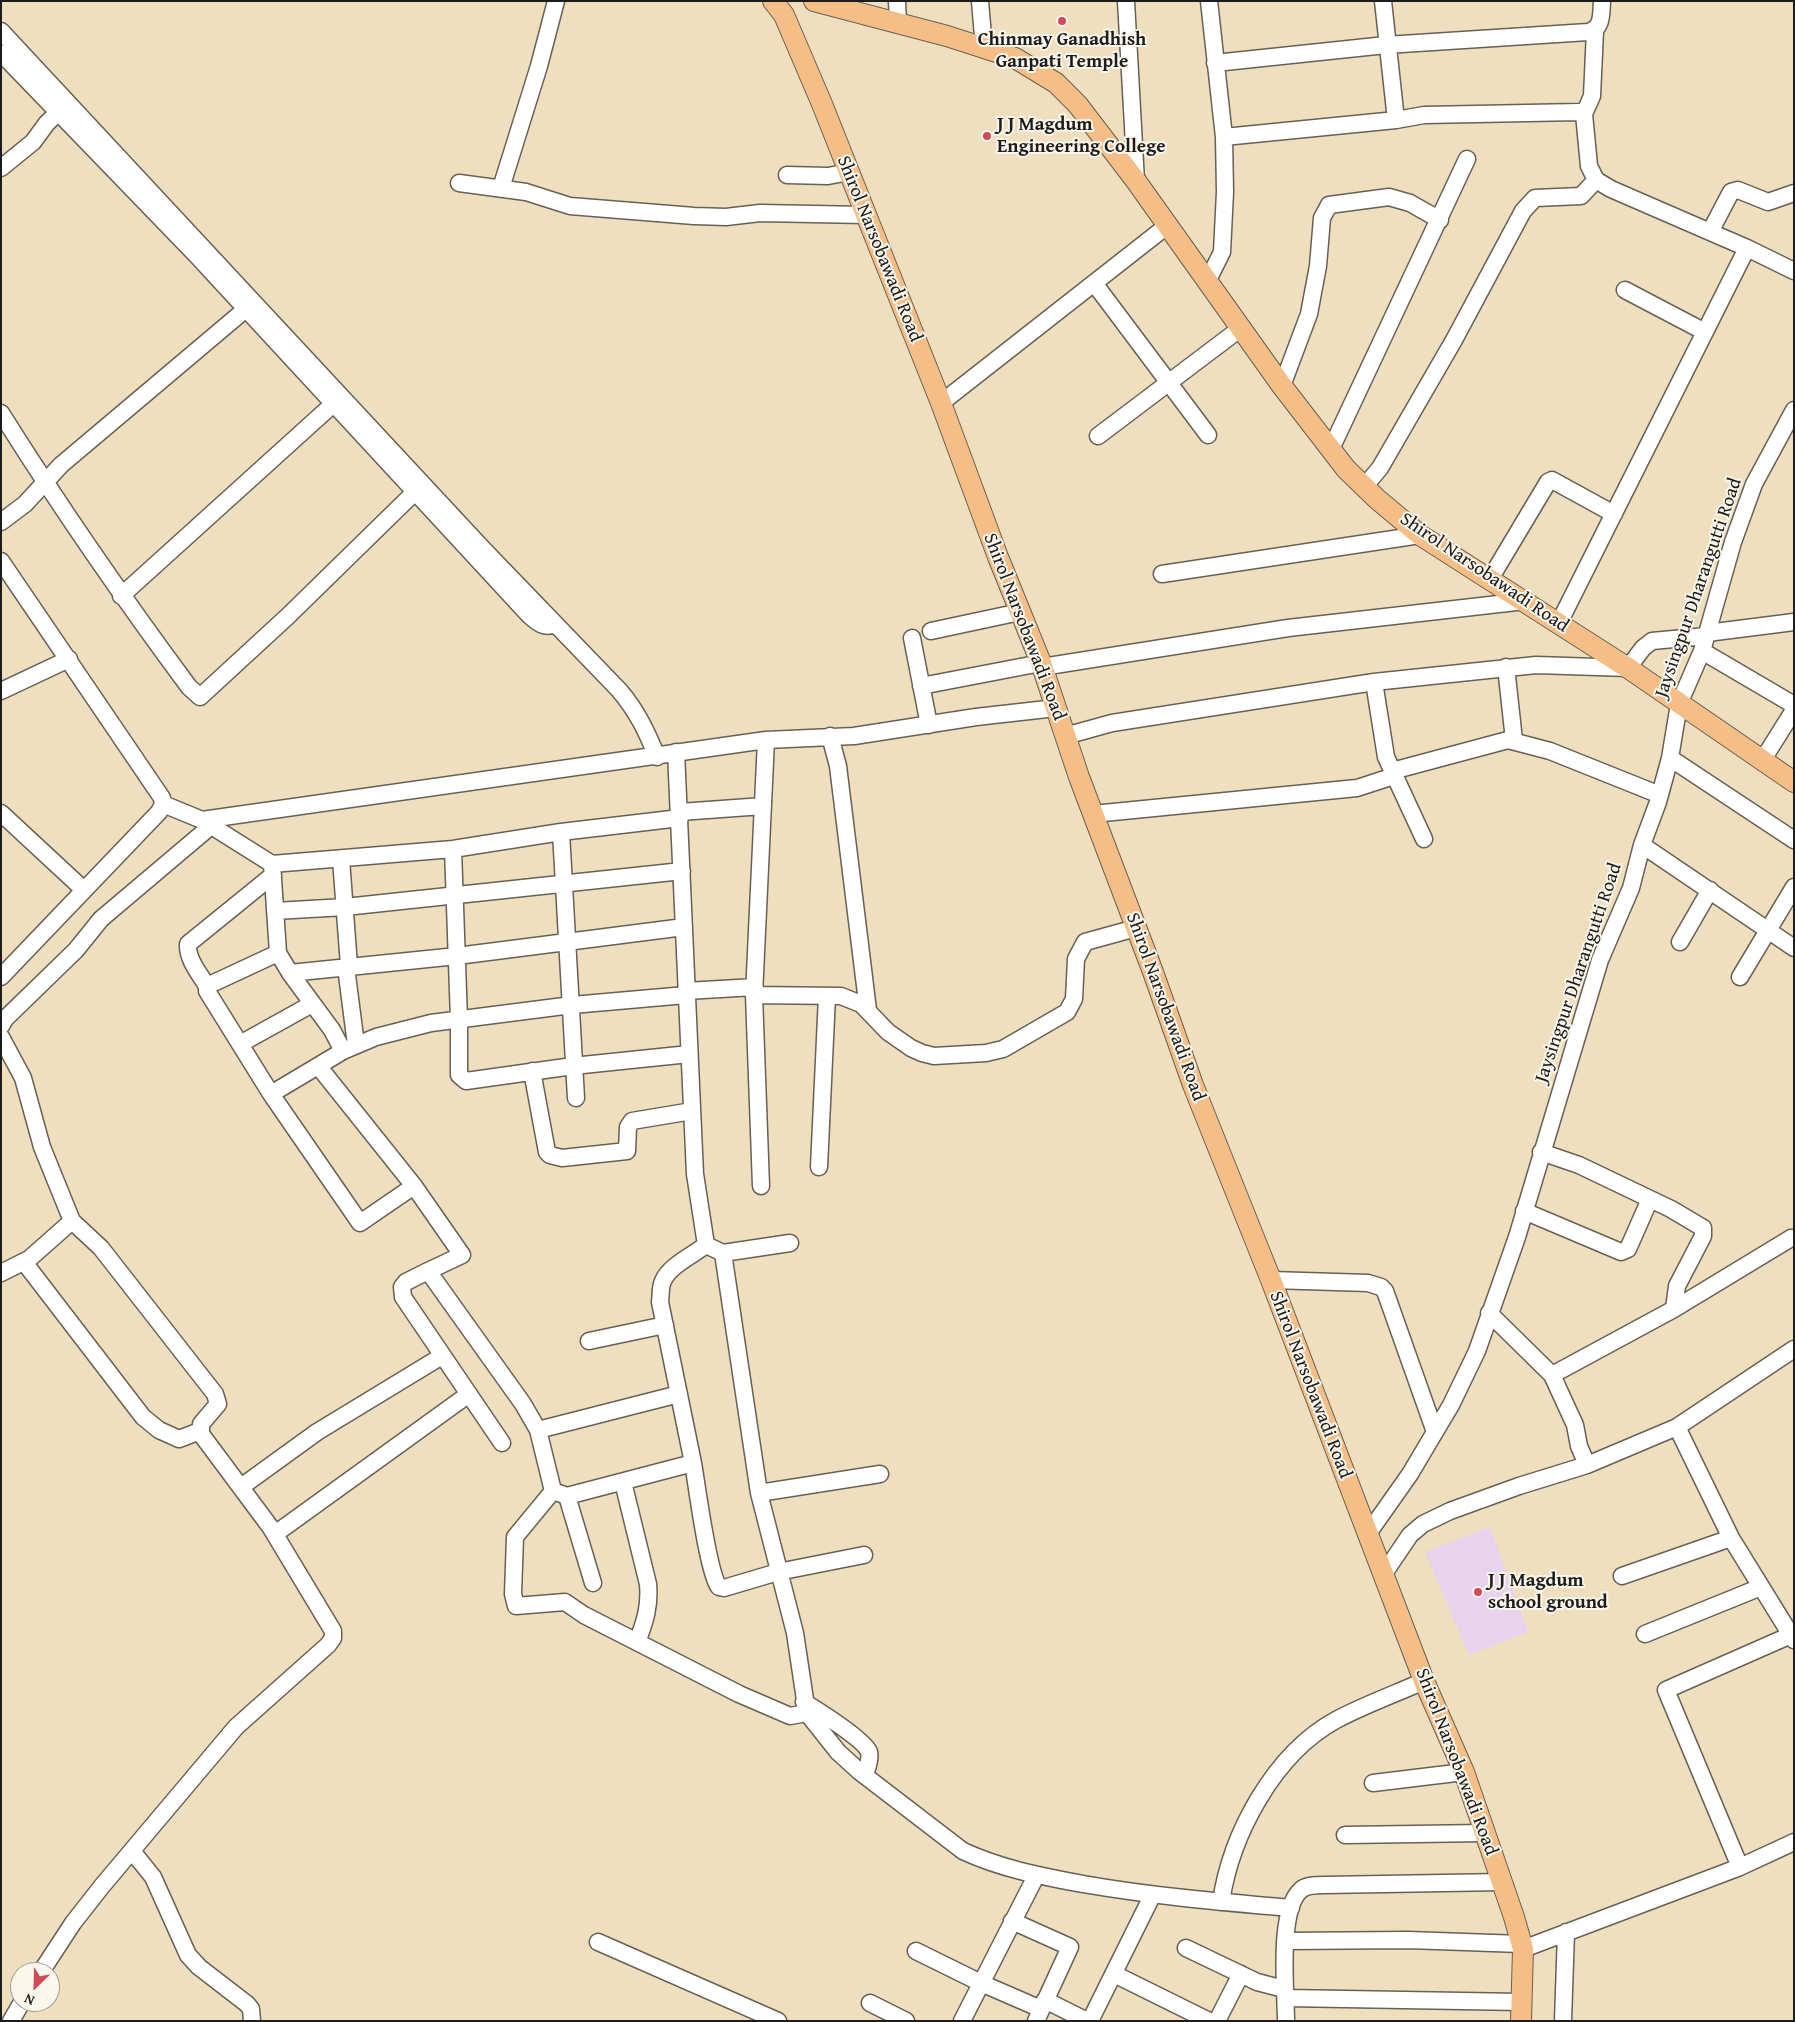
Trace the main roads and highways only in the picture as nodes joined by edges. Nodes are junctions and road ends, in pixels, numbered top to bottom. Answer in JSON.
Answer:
{"nodes":[{"id":1,"x":772,"y":1,"type":"edge"},
{"id":2,"x":814,"y":1,"type":"edge"},
{"id":3,"x":859,"y":7,"type":"edge"},
{"id":4,"x":1794,"y":782,"type":"edge"},
{"id":5,"x":1521,"y":2011,"type":"edge"}],
"edges":[{"from":1,"to":5,"type":"main road","name":"Shirol Narsobawadi Road"},
{"from":2,"to":3,"type":"main road","name":"Shirol Narsobawadi Road"},
{"from":3,"to":4,"type":"main road","name":"Shirol Narsobawadi Road"}]}
